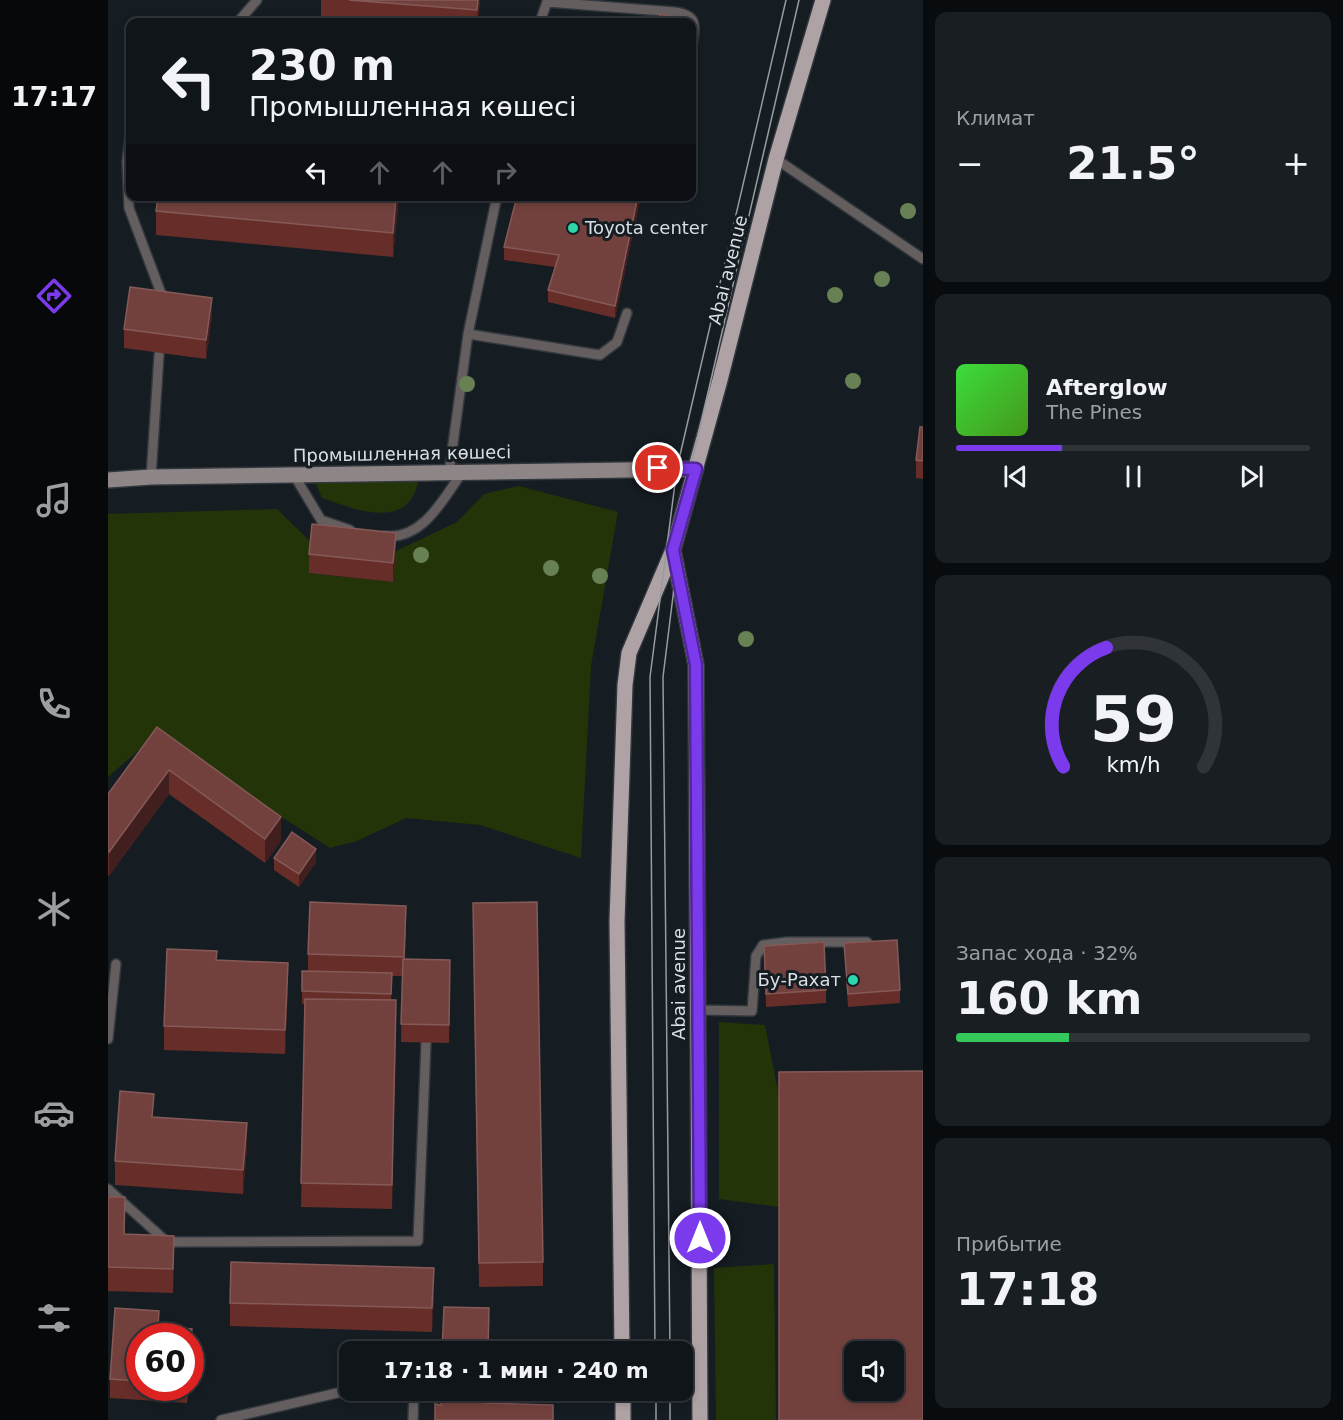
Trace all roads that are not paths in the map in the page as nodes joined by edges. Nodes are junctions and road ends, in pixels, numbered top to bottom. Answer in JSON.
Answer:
{"nodes":[{"id":1,"x":257,"y":0,"type":"edge"},
{"id":2,"x":823,"y":0,"type":"edge"},
{"id":3,"x":241,"y":18,"type":"edge"},
{"id":4,"x":541,"y":18,"type":"edge"},
{"id":5,"x":690,"y":18,"type":"edge"},
{"id":6,"x":776,"y":159,"type":"junction"},
{"id":7,"x":129,"y":201,"type":"edge"},
{"id":8,"x":496,"y":201,"type":"edge"},
{"id":9,"x":923,"y":259,"type":"edge"},
{"id":10,"x":166,"y":307,"type":"edge"},
{"id":11,"x":627,"y":313,"type":"dead end"},
{"id":12,"x":468,"y":334,"type":"junction"},
{"id":13,"x":159,"y":355,"type":"dead end"},
{"id":14,"x":696,"y":469,"type":"junction"},
{"id":15,"x":455,"y":474,"type":"junction"},
{"id":16,"x":294,"y":475,"type":"junction"},
{"id":17,"x":151,"y":477,"type":"junction"},
{"id":18,"x":108,"y":480,"type":"edge"},
{"id":19,"x":358,"y":533,"type":"edge"},
{"id":20,"x":376,"y":535,"type":"edge"},
{"id":21,"x":673,"y":550,"type":"junction"},
{"id":22,"x":876,"y":943,"type":"edge"},
{"id":23,"x":116,"y":964,"type":"dead end"},
{"id":24,"x":699,"y":1010,"type":"junction"},
{"id":25,"x":108,"y":1039,"type":"edge"},
{"id":26,"x":426,"y":1043,"type":"dead end"},
{"id":27,"x":108,"y":1189,"type":"edge"},
{"id":28,"x":622,"y":1341,"type":"edge"},
{"id":29,"x":339,"y":1393,"type":"edge"},
{"id":30,"x":414,"y":1401,"type":"edge"},
{"id":31,"x":623,"y":1401,"type":"edge"},
{"id":32,"x":220,"y":1420,"type":"edge"},
{"id":33,"x":413,"y":1420,"type":"edge"},
{"id":34,"x":624,"y":1420,"type":"edge"},
{"id":35,"x":700,"y":1420,"type":"edge"}],
"edges":[{"from":1,"to":3,"type":"lane"},
{"from":2,"to":6,"type":"main road","name":"Abai avenue"},
{"from":4,"to":5,"type":"lane"},
{"from":6,"to":9,"type":"lane"},
{"from":6,"to":14,"type":"main road","name":"Abai avenue"},
{"from":7,"to":10,"type":"lane"},
{"from":8,"to":12,"type":"lane"},
{"from":11,"to":12,"type":"lane"},
{"from":12,"to":15,"type":"lane"},
{"from":13,"to":17,"type":"lane"},
{"from":14,"to":15,"type":"main road","name":"Промышленная көшесі"},
{"from":14,"to":21,"type":"main road","name":"Abai avenue"},
{"from":15,"to":16,"type":"main road","name":"Промышленная көшесі"},
{"from":15,"to":20,"type":"lane"},
{"from":16,"to":17,"type":"main road","name":"Промышленная көшесі"},
{"from":16,"to":19,"type":"lane"},
{"from":17,"to":18,"type":"main road","name":"Промышленная көшесі"},
{"from":21,"to":24,"type":"main road","name":"Abai avenue"},
{"from":21,"to":28,"type":"main road","name":"Abai avenue"},
{"from":22,"to":24,"type":"lane"},
{"from":23,"to":25,"type":"lane"},
{"from":24,"to":35,"type":"main road","name":"Abai avenue"},
{"from":26,"to":27,"type":"lane"},
{"from":29,"to":32,"type":"lane"},
{"from":30,"to":33,"type":"lane"},
{"from":31,"to":34,"type":"main road"}]}
